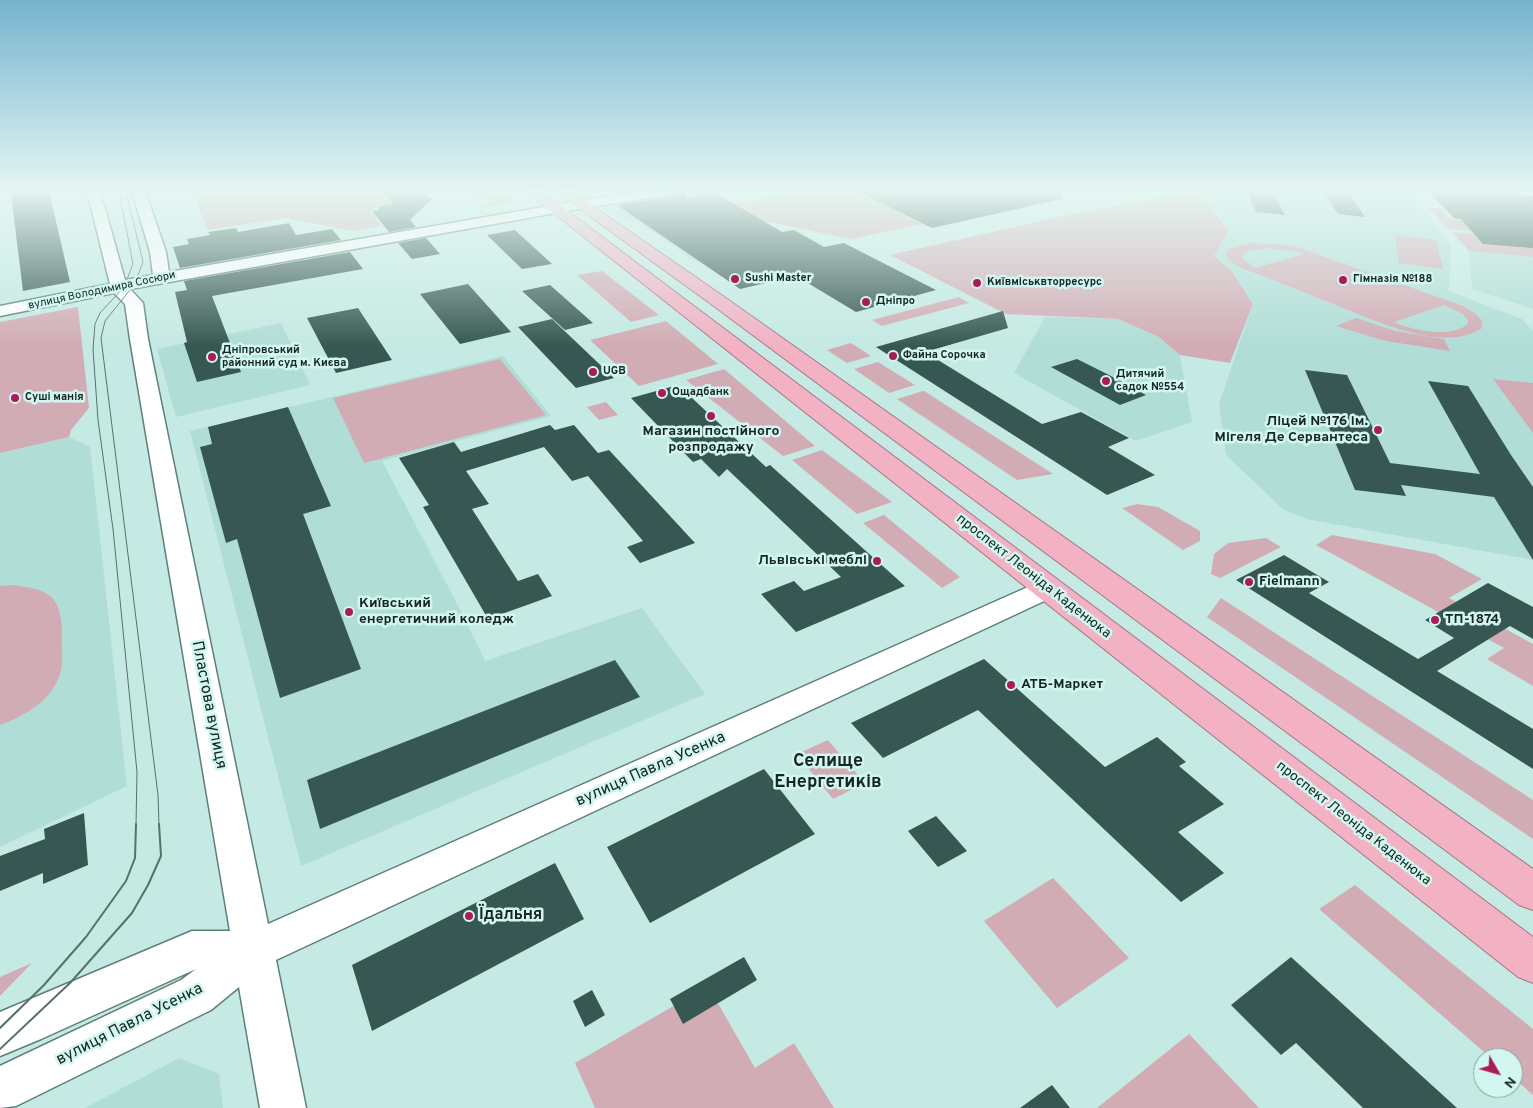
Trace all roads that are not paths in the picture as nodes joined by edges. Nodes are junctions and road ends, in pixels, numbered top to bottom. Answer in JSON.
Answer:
{"nodes":[{"id":1,"x":109,"y":243,"type":"edge"},
{"id":2,"x":155,"y":243,"type":"edge"},
{"id":3,"x":348,"y":243,"type":"edge"},
{"id":4,"x":619,"y":243,"type":"edge"},
{"id":5,"x":626,"y":243,"type":"edge"},
{"id":6,"x":162,"y":278,"type":"junction"},
{"id":7,"x":126,"y":295,"type":"junction"},
{"id":8,"x":0,"y":312,"type":"edge"},
{"id":9,"x":1047,"y":589,"type":"junction"},
{"id":10,"x":1533,"y":892,"type":"edge"},
{"id":11,"x":254,"y":950,"type":"junction"},
{"id":12,"x":1533,"y":963,"type":"edge"},
{"id":13,"x":0,"y":1034,"type":"edge"},
{"id":14,"x":0,"y":1090,"type":"edge"},
{"id":15,"x":283,"y":1108,"type":"edge"}],
"edges":[{"from":1,"to":7,"type":"street","name":"Пластова вулиця"},
{"from":2,"to":6,"type":"street"},
{"from":3,"to":6,"type":"street","name":"вулиця Володимира Сосюри"},
{"from":4,"to":9,"type":"highway","name":"проспект Леоніда Каденюка"},
{"from":5,"to":10,"type":"highway","name":"проспект Леоніда Каденюка"},
{"from":6,"to":7,"type":"street"},
{"from":7,"to":8,"type":"street","name":"вулиця Володимира Сосюри"},
{"from":7,"to":11,"type":"street","name":"Пластова вулиця"},
{"from":9,"to":11,"type":"street","name":"вулиця Павла Усенка"},
{"from":9,"to":12,"type":"highway","name":"проспект Леоніда Каденюка"},
{"from":11,"to":13,"type":"street","name":"вулиця Павла Усенка"},
{"from":11,"to":14,"type":"street","name":"вулиця Павла Усенка"},
{"from":11,"to":15,"type":"street","name":"Пластова вулиця"}]}
